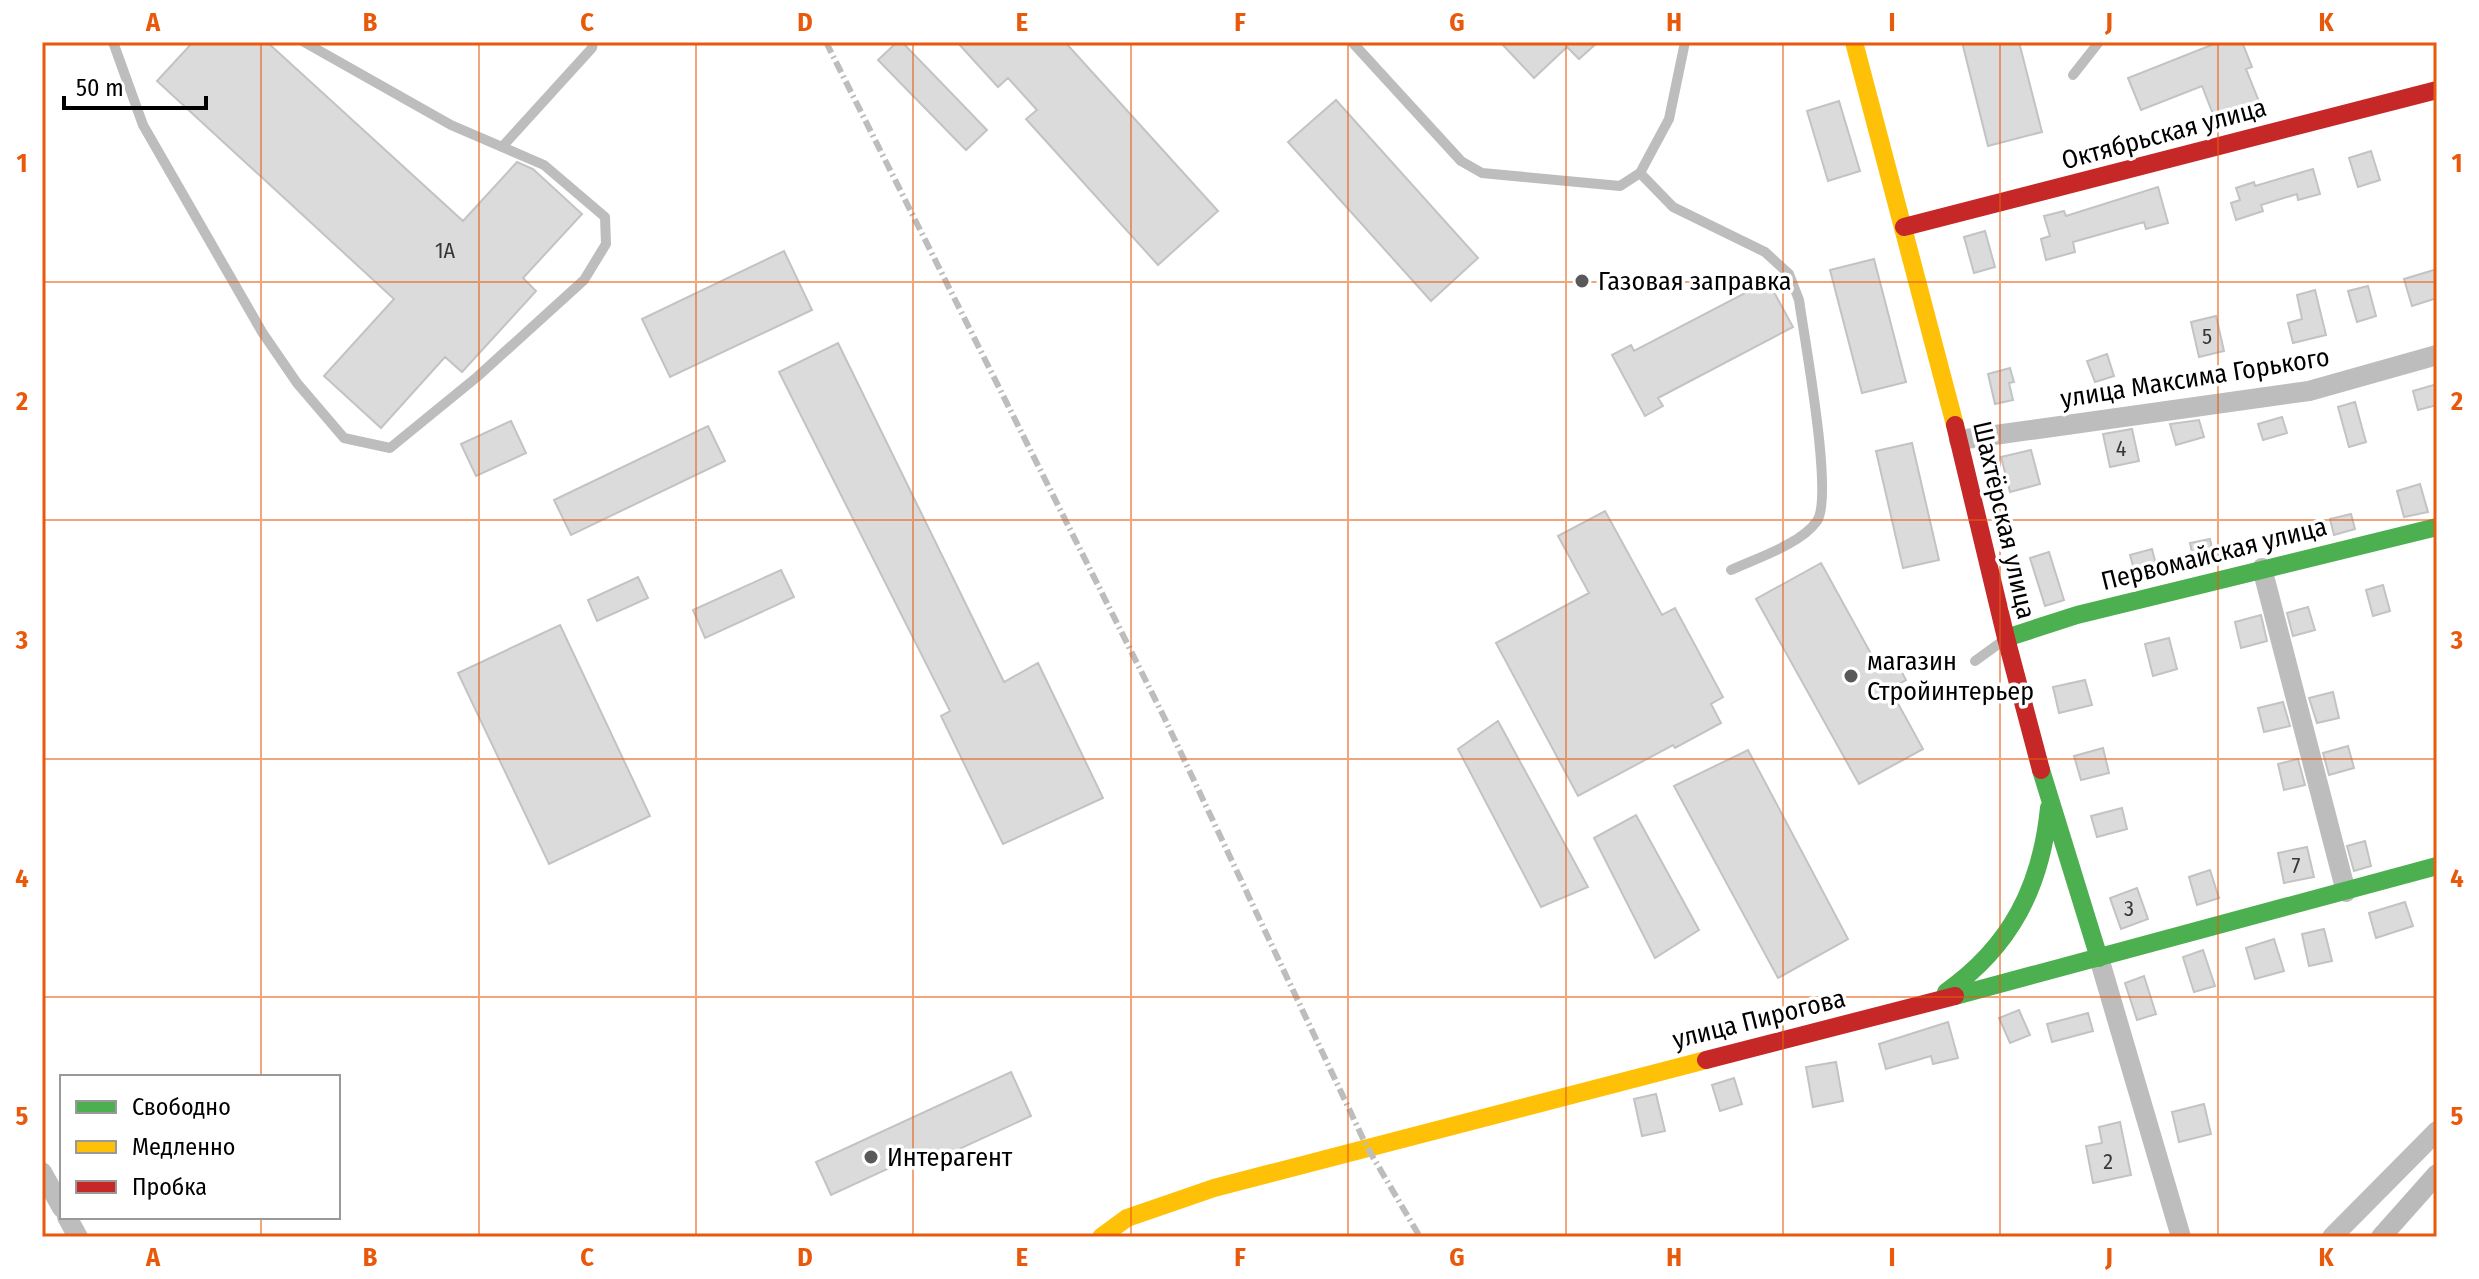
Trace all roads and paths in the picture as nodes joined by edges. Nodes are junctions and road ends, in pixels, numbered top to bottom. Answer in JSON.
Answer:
{"nodes":[{"id":1,"x":113,"y":42,"type":"edge"},
{"id":2,"x":304,"y":42,"type":"edge"},
{"id":3,"x":593,"y":42,"type":"edge"},
{"id":4,"x":1352,"y":42,"type":"edge"},
{"id":5,"x":1685,"y":42,"type":"edge"},
{"id":6,"x":1854,"y":42,"type":"edge"},
{"id":7,"x":2099,"y":42,"type":"edge"},
{"id":8,"x":2073,"y":75,"type":"dead end"},
{"id":9,"x":2437,"y":90,"type":"edge"},
{"id":10,"x":502,"y":147,"type":"junction"},
{"id":11,"x":1640,"y":173,"type":"junction"},
{"id":12,"x":1904,"y":227,"type":"junction"},
{"id":13,"x":2437,"y":355,"type":"edge"},
{"id":14,"x":1959,"y":440,"type":"junction"},
{"id":15,"x":2437,"y":527,"type":"edge"},
{"id":16,"x":2262,"y":568,"type":"junction"},
{"id":17,"x":1731,"y":570,"type":"dead end"},
{"id":18,"x":2006,"y":638,"type":"junction"},
{"id":19,"x":1975,"y":661,"type":"dead end"},
{"id":20,"x":2049,"y":799,"type":"junction"},
{"id":21,"x":2437,"y":866,"type":"edge"},
{"id":22,"x":2346,"y":892,"type":"junction"},
{"id":23,"x":2099,"y":958,"type":"junction"},
{"id":24,"x":1928,"y":1002,"type":"junction"},
{"id":25,"x":2437,"y":1131,"type":"edge"},
{"id":26,"x":42,"y":1172,"type":"edge"},
{"id":27,"x":60,"y":1204,"type":"edge"},
{"id":28,"x":68,"y":1219,"type":"edge"},
{"id":29,"x":78,"y":1237,"type":"edge"},
{"id":30,"x":1101,"y":1237,"type":"edge"},
{"id":31,"x":2181,"y":1237,"type":"edge"},
{"id":32,"x":2332,"y":1237,"type":"edge"}],
"edges":[{"from":1,"to":10,"type":"lane"},
{"from":2,"to":10,"type":"lane"},
{"from":3,"to":10,"type":"lane"},
{"from":4,"to":11,"type":"lane"},
{"from":5,"to":11,"type":"lane"},
{"from":6,"to":12,"type":"main road","name":"Шахтёрская улица"},
{"from":7,"to":8,"type":"lane"},
{"from":9,"to":12,"type":"main road","name":"Октябрьская улица"},
{"from":11,"to":17,"type":"lane"},
{"from":12,"to":14,"type":"main road","name":"Шахтёрская улица"},
{"from":13,"to":14,"type":"street","name":"улица Максима Горького"},
{"from":14,"to":18,"type":"main road","name":"Шахтёрская улица"},
{"from":15,"to":16,"type":"main road","name":"Первомайская улица"},
{"from":16,"to":18,"type":"main road","name":"Первомайская улица"},
{"from":16,"to":22,"type":"street"},
{"from":18,"to":19,"type":"lane"},
{"from":18,"to":20,"type":"main road","name":"Шахтёрская улица"},
{"from":20,"to":23,"type":"main road","name":"Шахтёрская улица"},
{"from":20,"to":24,"type":"main road"},
{"from":21,"to":22,"type":"main road","name":"улица Пирогова"},
{"from":22,"to":23,"type":"main road","name":"улица Пирогова"},
{"from":23,"to":24,"type":"main road","name":"улица Пирогова"},
{"from":23,"to":31,"type":"street","name":"Шахтёрская улица"},
{"from":24,"to":30,"type":"main road","name":"улица Пирогова"},
{"from":25,"to":32,"type":"street"},
{"from":26,"to":27,"type":"street"},
{"from":28,"to":29,"type":"street"}]}
